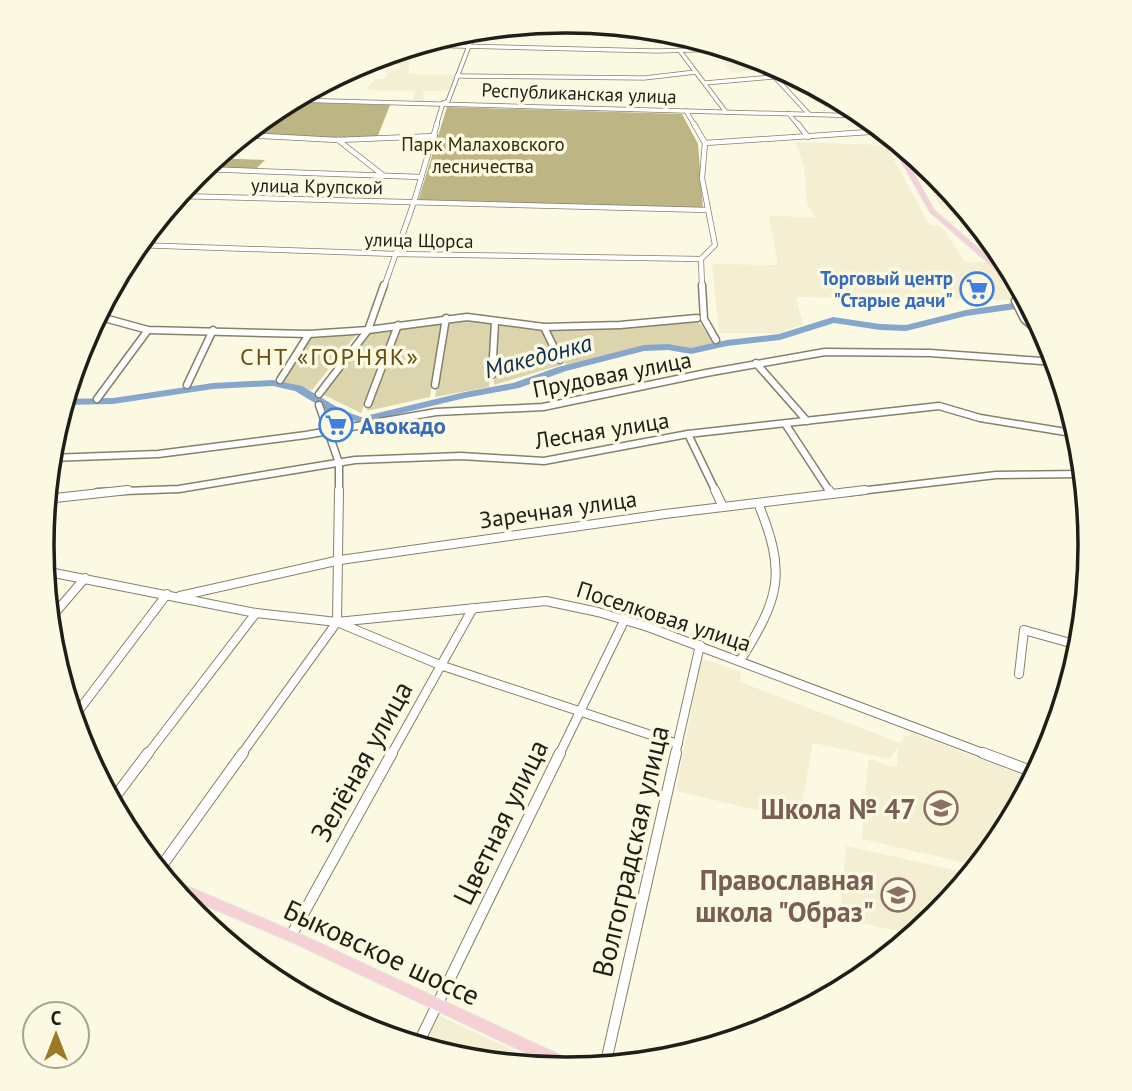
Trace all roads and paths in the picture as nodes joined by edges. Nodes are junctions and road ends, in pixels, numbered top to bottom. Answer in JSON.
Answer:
{"nodes":[{"id":1,"x":470,"y":42,"type":"edge"},
{"id":2,"x":455,"y":46,"type":"edge"},
{"id":3,"x":468,"y":46,"type":"junction"},
{"id":4,"x":696,"y":50,"type":"edge"},
{"id":5,"x":680,"y":51,"type":"junction"},
{"id":6,"x":696,"y":72,"type":"junction"},
{"id":7,"x":457,"y":76,"type":"junction"},
{"id":8,"x":773,"y":77,"type":"joint"},
{"id":9,"x":705,"y":83,"type":"junction"},
{"id":10,"x":313,"y":100,"type":"edge"},
{"id":11,"x":443,"y":103,"type":"junction"},
{"id":12,"x":686,"y":111,"type":"junction"},
{"id":13,"x":726,"y":112,"type":"junction"},
{"id":14,"x":789,"y":114,"type":"junction"},
{"id":15,"x":808,"y":114,"type":"junction"},
{"id":16,"x":843,"y":115,"type":"edge"},
{"id":17,"x":868,"y":132,"type":"edge"},
{"id":18,"x":258,"y":136,"type":"edge"},
{"id":19,"x":435,"y":136,"type":"junction"},
{"id":20,"x":808,"y":137,"type":"junction"},
{"id":21,"x":337,"y":140,"type":"junction"},
{"id":22,"x":705,"y":143,"type":"junction"},
{"id":23,"x":903,"y":159,"type":"edge"},
{"id":24,"x":218,"y":170,"type":"edge"},
{"id":25,"x":384,"y":176,"type":"junction"},
{"id":26,"x":421,"y":177,"type":"junction"},
{"id":27,"x":192,"y":196,"type":"edge"},
{"id":28,"x":414,"y":202,"type":"junction"},
{"id":29,"x":707,"y":210,"type":"junction"},
{"id":30,"x":152,"y":245,"type":"edge"},
{"id":31,"x":396,"y":254,"type":"junction"},
{"id":32,"x":701,"y":259,"type":"junction"},
{"id":33,"x":996,"y":267,"type":"edge"},
{"id":34,"x":1015,"y":301,"type":"dead end"},
{"id":35,"x":446,"y":318,"type":"junction"},
{"id":36,"x":697,"y":318,"type":"dead end"},
{"id":37,"x":107,"y":319,"type":"edge"},
{"id":38,"x":1026,"y":320,"type":"edge"},
{"id":39,"x":495,"y":322,"type":"junction"},
{"id":40,"x":398,"y":325,"type":"junction"},
{"id":41,"x":544,"y":327,"type":"junction"},
{"id":42,"x":148,"y":330,"type":"junction"},
{"id":43,"x":213,"y":330,"type":"junction"},
{"id":44,"x":368,"y":330,"type":"junction"},
{"id":45,"x":309,"y":334,"type":"junction"},
{"id":46,"x":716,"y":340,"type":"dead end"},
{"id":47,"x":560,"y":360,"type":"dead end"},
{"id":48,"x":1044,"y":361,"type":"edge"},
{"id":49,"x":756,"y":363,"type":"junction"},
{"id":50,"x":492,"y":374,"type":"dead end"},
{"id":51,"x":280,"y":380,"type":"dead end"},
{"id":52,"x":187,"y":385,"type":"dead end"},
{"id":53,"x":435,"y":385,"type":"dead end"},
{"id":54,"x":319,"y":394,"type":"dead end"},
{"id":55,"x":97,"y":399,"type":"dead end"},
{"id":56,"x":368,"y":404,"type":"dead end"},
{"id":57,"x":319,"y":405,"type":"dead end"},
{"id":58,"x":807,"y":421,"type":"junction"},
{"id":59,"x":786,"y":425,"type":"junction"},
{"id":60,"x":330,"y":431,"type":"junction"},
{"id":61,"x":1065,"y":432,"type":"edge"},
{"id":62,"x":688,"y":434,"type":"junction"},
{"id":63,"x":62,"y":458,"type":"edge"},
{"id":64,"x":339,"y":463,"type":"junction"},
{"id":65,"x":1073,"y":474,"type":"edge"},
{"id":66,"x":831,"y":494,"type":"junction"},
{"id":67,"x":56,"y":498,"type":"edge"},
{"id":68,"x":758,"y":503,"type":"junction"},
{"id":69,"x":723,"y":507,"type":"junction"},
{"id":70,"x":340,"y":561,"type":"junction"},
{"id":71,"x":55,"y":573,"type":"edge"},
{"id":72,"x":85,"y":578,"type":"junction"},
{"id":73,"x":167,"y":594,"type":"junction"},
{"id":74,"x":179,"y":596,"type":"junction"},
{"id":75,"x":473,"y":608,"type":"junction"},
{"id":76,"x":58,"y":610,"type":"edge"},
{"id":77,"x":256,"y":613,"type":"junction"},
{"id":78,"x":625,"y":619,"type":"junction"},
{"id":79,"x":337,"y":622,"type":"junction"},
{"id":80,"x":1068,"y":643,"type":"edge"},
{"id":81,"x":700,"y":645,"type":"junction"},
{"id":82,"x":740,"y":661,"type":"junction"},
{"id":83,"x":440,"y":665,"type":"junction"},
{"id":84,"x":1019,"y":674,"type":"dead end"},
{"id":85,"x":80,"y":708,"type":"edge"},
{"id":86,"x":579,"y":711,"type":"junction"},
{"id":87,"x":678,"y":744,"type":"junction"},
{"id":88,"x":1026,"y":769,"type":"edge"},
{"id":89,"x":118,"y":793,"type":"edge"},
{"id":90,"x":164,"y":862,"type":"edge"},
{"id":91,"x":191,"y":894,"type":"edge"},
{"id":92,"x":291,"y":936,"type":"junction"},
{"id":93,"x":438,"y":1003,"type":"junction"},
{"id":94,"x":422,"y":1037,"type":"edge"},
{"id":95,"x":607,"y":1056,"type":"edge"},
{"id":96,"x":550,"y":1058,"type":"edge"}],
"edges":[{"from":1,"to":3,"type":"street"},
{"from":2,"to":3,"type":"street"},
{"from":3,"to":5,"type":"street"},
{"from":3,"to":7,"type":"street"},
{"from":4,"to":5,"type":"street"},
{"from":5,"to":6,"type":"street"},
{"from":6,"to":7,"type":"street"},
{"from":6,"to":9,"type":"street"},
{"from":7,"to":11,"type":"street"},
{"from":8,"to":9,"type":"street"},
{"from":8,"to":15,"type":"street"},
{"from":9,"to":13,"type":"street"},
{"from":10,"to":11,"type":"street","name":"Республиканская улица"},
{"from":11,"to":12,"type":"street","name":"Республиканская улица"},
{"from":11,"to":19,"type":"street"},
{"from":12,"to":13,"type":"street","name":"Республиканская улица"},
{"from":12,"to":22,"type":"street"},
{"from":13,"to":14,"type":"street","name":"Республиканская улица"},
{"from":14,"to":15,"type":"street","name":"Республиканская улица"},
{"from":14,"to":20,"type":"street"},
{"from":15,"to":16,"type":"street","name":"Республиканская улица"},
{"from":17,"to":20,"type":"street"},
{"from":18,"to":21,"type":"street"},
{"from":19,"to":21,"type":"street"},
{"from":19,"to":26,"type":"street"},
{"from":20,"to":22,"type":"street"},
{"from":21,"to":25,"type":"street"},
{"from":22,"to":29,"type":"street"},
{"from":23,"to":33,"type":"main road"},
{"from":24,"to":25,"type":"street"},
{"from":25,"to":26,"type":"street"},
{"from":26,"to":28,"type":"street"},
{"from":27,"to":28,"type":"street","name":"улица Крупской"},
{"from":28,"to":29,"type":"street","name":"улица Крупской"},
{"from":28,"to":31,"type":"street"},
{"from":29,"to":32,"type":"street"},
{"from":30,"to":31,"type":"street","name":"улица Щорса"},
{"from":31,"to":32,"type":"street","name":"улица Щорса"},
{"from":31,"to":44,"type":"street"},
{"from":32,"to":46,"type":"street"},
{"from":34,"to":38,"type":"street"},
{"from":35,"to":39,"type":"street"},
{"from":35,"to":40,"type":"street"},
{"from":35,"to":53,"type":"street"},
{"from":36,"to":41,"type":"street"},
{"from":37,"to":42,"type":"street"},
{"from":39,"to":41,"type":"street"},
{"from":39,"to":50,"type":"street"},
{"from":40,"to":44,"type":"street"},
{"from":40,"to":56,"type":"street"},
{"from":41,"to":47,"type":"street"},
{"from":42,"to":43,"type":"street"},
{"from":42,"to":55,"type":"street"},
{"from":43,"to":45,"type":"street"},
{"from":43,"to":52,"type":"street"},
{"from":44,"to":45,"type":"street"},
{"from":44,"to":54,"type":"street"},
{"from":45,"to":51,"type":"street"},
{"from":48,"to":49,"type":"street","name":"Прудовая улица"},
{"from":49,"to":58,"type":"street"},
{"from":49,"to":60,"type":"street","name":"Прудовая улица"},
{"from":57,"to":60,"type":"street"},
{"from":58,"to":59,"type":"street","name":"Лесная улица"},
{"from":58,"to":61,"type":"street","name":"Лесная улица"},
{"from":59,"to":62,"type":"street","name":"Лесная улица"},
{"from":59,"to":66,"type":"street"},
{"from":60,"to":63,"type":"street","name":"Прудовая улица"},
{"from":60,"to":64,"type":"street"},
{"from":62,"to":64,"type":"street","name":"Лесная улица"},
{"from":62,"to":69,"type":"street"},
{"from":64,"to":67,"type":"street","name":"Лесная улица"},
{"from":64,"to":70,"type":"street"},
{"from":65,"to":66,"type":"street","name":"Заречная улица"},
{"from":66,"to":68,"type":"street","name":"Заречная улица"},
{"from":68,"to":69,"type":"street","name":"Заречная улица"},
{"from":68,"to":82,"type":"street"},
{"from":69,"to":70,"type":"street","name":"Заречная улица"},
{"from":70,"to":74,"type":"street","name":"Заречная улица"},
{"from":70,"to":79,"type":"street"},
{"from":71,"to":72,"type":"street","name":"Заречная улица"},
{"from":72,"to":73,"type":"street","name":"Заречная улица"},
{"from":72,"to":76,"type":"street"},
{"from":73,"to":74,"type":"street","name":"Заречная улица"},
{"from":73,"to":85,"type":"street"},
{"from":74,"to":77,"type":"street","name":"Поселковая улица"},
{"from":75,"to":78,"type":"street","name":"Поселковая улица"},
{"from":75,"to":79,"type":"street","name":"Поселковая улица"},
{"from":75,"to":83,"type":"street","name":"Зелёная улица"},
{"from":77,"to":79,"type":"street","name":"Поселковая улица"},
{"from":77,"to":89,"type":"street"},
{"from":78,"to":81,"type":"street","name":"Поселковая улица"},
{"from":78,"to":86,"type":"street","name":"Цветная улица"},
{"from":79,"to":83,"type":"street"},
{"from":79,"to":90,"type":"street"},
{"from":80,"to":84,"type":"street"},
{"from":81,"to":82,"type":"street","name":"Поселковая улица"},
{"from":81,"to":87,"type":"street","name":"Волгоградская улица"},
{"from":82,"to":88,"type":"street","name":"Поселковая улица"},
{"from":83,"to":86,"type":"street"},
{"from":83,"to":92,"type":"street","name":"Зелёная улица"},
{"from":86,"to":87,"type":"street"},
{"from":86,"to":93,"type":"street","name":"Цветная улица"},
{"from":87,"to":95,"type":"street","name":"Волгоградская улица"},
{"from":91,"to":92,"type":"main road","name":"Быковское шоссе"},
{"from":92,"to":93,"type":"main road","name":"Быковское шоссе"},
{"from":93,"to":94,"type":"street","name":"Цветная улица"},
{"from":93,"to":96,"type":"main road","name":"Быковское шоссе"}]}
